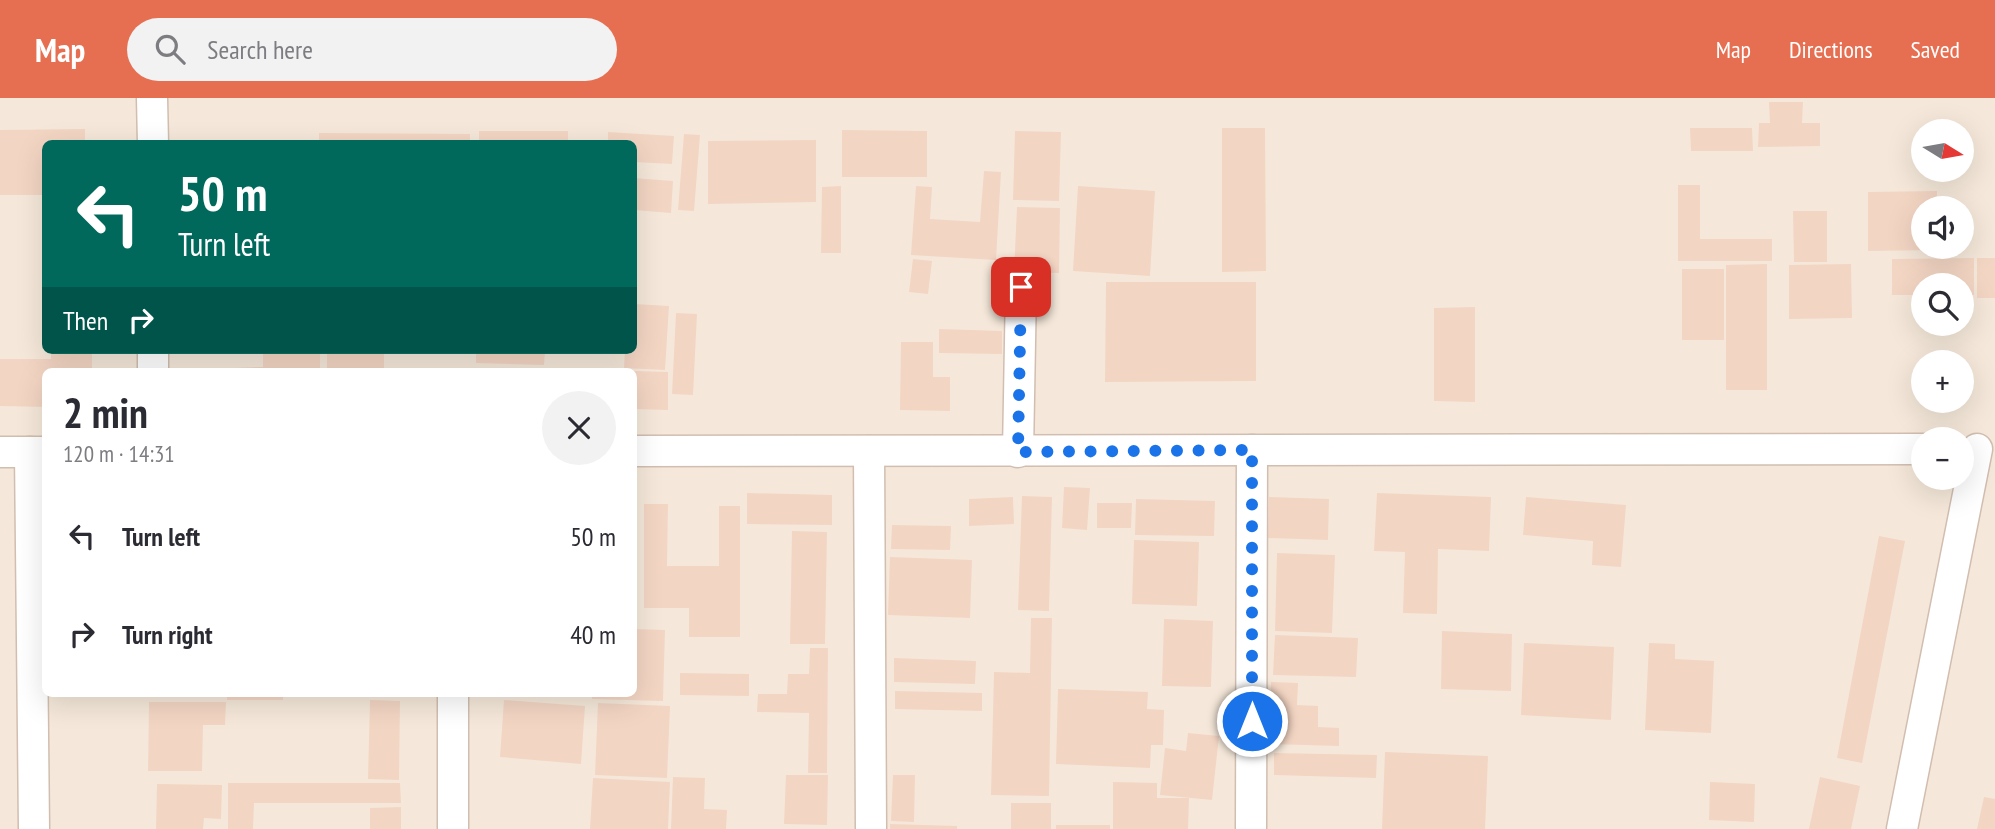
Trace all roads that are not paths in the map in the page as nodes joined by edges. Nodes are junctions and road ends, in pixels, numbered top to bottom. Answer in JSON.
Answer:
{"nodes":[{"id":1,"x":152,"y":98,"type":"edge"},
{"id":2,"x":153,"y":140,"type":"edge"},
{"id":3,"x":1021,"y":287,"type":"dead end"},
{"id":4,"x":1911,"y":449,"type":"edge"},
{"id":5,"x":1978,"y":449,"type":"edge"},
{"id":6,"x":1252,"y":450,"type":"junction"},
{"id":7,"x":637,"y":451,"type":"edge"},
{"id":8,"x":869,"y":451,"type":"junction"},
{"id":9,"x":0,"y":452,"type":"edge"},
{"id":10,"x":38,"y":452,"type":"edge"},
{"id":11,"x":1018,"y":452,"type":"junction"},
{"id":12,"x":453,"y":697,"type":"edge"},
{"id":13,"x":34,"y":829,"type":"edge"},
{"id":14,"x":453,"y":829,"type":"edge"},
{"id":15,"x":871,"y":829,"type":"edge"},
{"id":16,"x":1251,"y":829,"type":"edge"},
{"id":17,"x":1902,"y":829,"type":"edge"}],
"edges":[{"from":1,"to":2,"type":"street"},
{"from":3,"to":11,"type":"street"},
{"from":4,"to":6,"type":"street"},
{"from":5,"to":17,"type":"street"},
{"from":6,"to":11,"type":"street"},
{"from":6,"to":16,"type":"street"},
{"from":7,"to":8,"type":"street"},
{"from":8,"to":11,"type":"street"},
{"from":8,"to":15,"type":"street"},
{"from":9,"to":10,"type":"street"},
{"from":10,"to":13,"type":"street"},
{"from":12,"to":14,"type":"street"}]}
